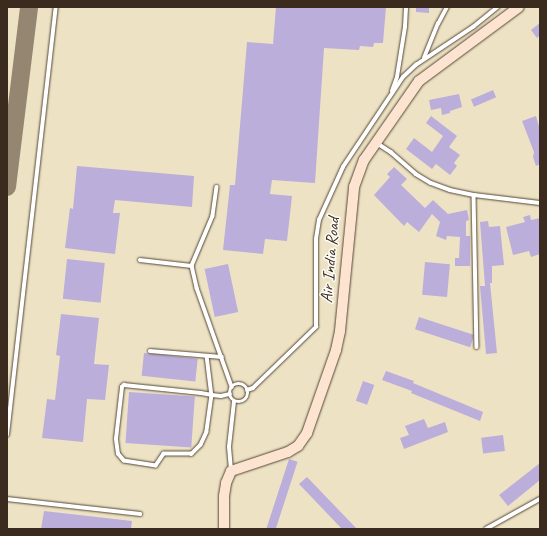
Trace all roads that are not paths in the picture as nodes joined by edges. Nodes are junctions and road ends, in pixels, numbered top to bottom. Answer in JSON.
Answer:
{"nodes":[{"id":1,"x":56,"y":7,"type":"edge"},
{"id":2,"x":406,"y":7,"type":"edge"},
{"id":3,"x":447,"y":7,"type":"edge"},
{"id":4,"x":498,"y":7,"type":"edge"},
{"id":5,"x":519,"y":7,"type":"edge"},
{"id":6,"x":423,"y":59,"type":"junction"},
{"id":7,"x":390,"y":96,"type":"junction"},
{"id":8,"x":377,"y":142,"type":"junction"},
{"id":9,"x":217,"y":187,"type":"dead end"},
{"id":10,"x":474,"y":195,"type":"junction"},
{"id":11,"x":540,"y":204,"type":"edge"},
{"id":12,"x":140,"y":260,"type":"dead end"},
{"id":13,"x":192,"y":266,"type":"junction"},
{"id":14,"x":477,"y":347,"type":"dead end"},
{"id":15,"x":150,"y":351,"type":"dead end"},
{"id":16,"x":207,"y":356,"type":"junction"},
{"id":17,"x":222,"y":357,"type":"junction"},
{"id":18,"x":232,"y":387,"type":"junction"},
{"id":19,"x":247,"y":390,"type":"junction"},
{"id":20,"x":230,"y":394,"type":"junction"},
{"id":21,"x":212,"y":395,"type":"junction"},
{"id":22,"x":234,"y":402,"type":"junction"},
{"id":23,"x":7,"y":435,"type":"edge"},
{"id":24,"x":231,"y":471,"type":"junction"},
{"id":25,"x":7,"y":499,"type":"edge"},
{"id":26,"x":540,"y":499,"type":"edge"},
{"id":27,"x":140,"y":514,"type":"dead end"},
{"id":28,"x":224,"y":529,"type":"edge"},
{"id":29,"x":486,"y":529,"type":"edge"}],
"edges":[{"from":1,"to":23,"type":"lane"},
{"from":2,"to":7,"type":"lane"},
{"from":3,"to":6,"type":"lane"},
{"from":4,"to":6,"type":"lane"},
{"from":5,"to":8,"type":"street","name":"Air India Road"},
{"from":6,"to":7,"type":"lane"},
{"from":7,"to":19,"type":"lane"},
{"from":8,"to":10,"type":"lane"},
{"from":8,"to":24,"type":"street","name":"Air India Road"},
{"from":9,"to":13,"type":"lane"},
{"from":10,"to":11,"type":"lane"},
{"from":10,"to":14,"type":"lane"},
{"from":12,"to":13,"type":"lane"},
{"from":13,"to":17,"type":"lane"},
{"from":15,"to":16,"type":"lane"},
{"from":16,"to":17,"type":"lane"},
{"from":16,"to":21,"type":"lane"},
{"from":17,"to":18,"type":"lane"},
{"from":18,"to":19,"type":"lane"},
{"from":18,"to":20,"type":"lane"},
{"from":19,"to":22,"type":"lane"},
{"from":20,"to":21,"type":"lane"},
{"from":20,"to":22,"type":"lane"},
{"from":21,"to":21,"type":"lane"},
{"from":22,"to":24,"type":"lane"},
{"from":24,"to":28,"type":"street"},
{"from":25,"to":27,"type":"lane"},
{"from":26,"to":29,"type":"lane"}]}
